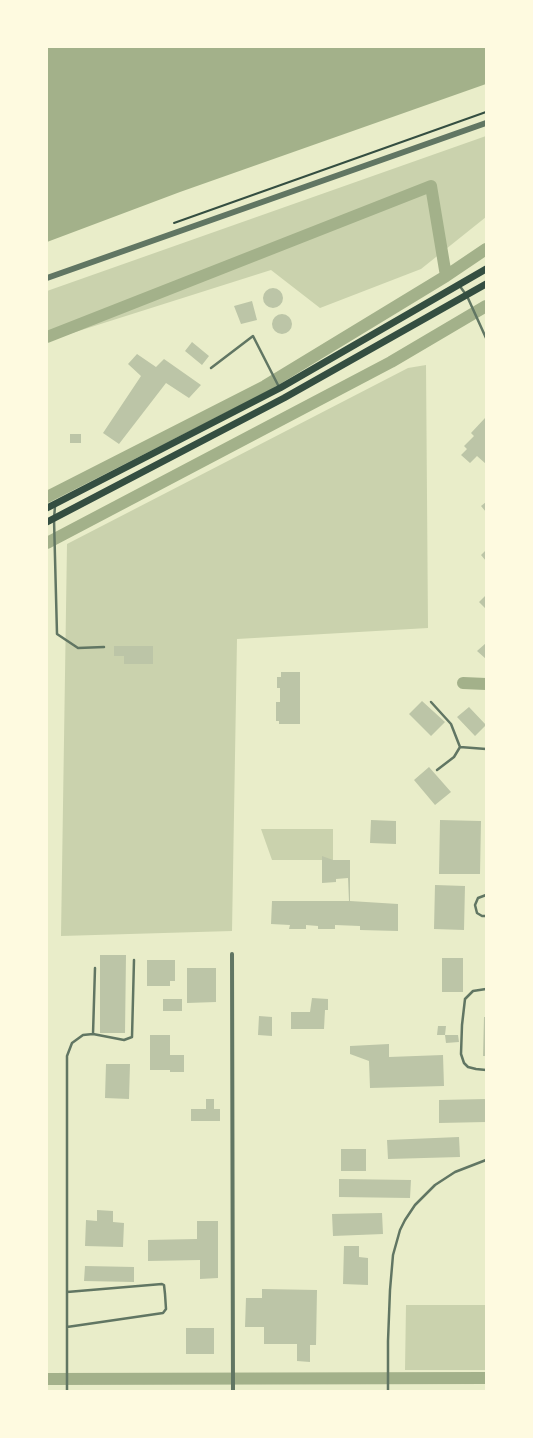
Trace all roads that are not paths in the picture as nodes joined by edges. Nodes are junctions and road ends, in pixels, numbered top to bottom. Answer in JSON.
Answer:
{"nodes":[{"id":1,"x":486,"y":123,"type":"edge"},
{"id":2,"x":486,"y":269,"type":"edge"},
{"id":3,"x":47,"y":278,"type":"edge"},
{"id":4,"x":486,"y":284,"type":"edge"},
{"id":5,"x":459,"y":285,"type":"junction"},
{"id":6,"x":466,"y":296,"type":"junction"},
{"id":7,"x":486,"y":338,"type":"edge"},
{"id":8,"x":211,"y":368,"type":"dead end"},
{"id":9,"x":280,"y":388,"type":"junction"},
{"id":10,"x":56,"y":503,"type":"junction"},
{"id":11,"x":47,"y":508,"type":"edge"},
{"id":12,"x":50,"y":520,"type":"edge"},
{"id":13,"x":104,"y":647,"type":"dead end"},
{"id":14,"x":431,"y":702,"type":"dead end"},
{"id":15,"x":460,"y":747,"type":"junction"},
{"id":16,"x":486,"y":749,"type":"edge"},
{"id":17,"x":438,"y":770,"type":"dead end"},
{"id":18,"x":486,"y":896,"type":"edge"},
{"id":19,"x":486,"y":916,"type":"edge"},
{"id":20,"x":232,"y":954,"type":"dead end"},
{"id":21,"x":134,"y":960,"type":"dead end"},
{"id":22,"x":95,"y":968,"type":"dead end"},
{"id":23,"x":486,"y":988,"type":"edge"},
{"id":24,"x":93,"y":1034,"type":"junction"},
{"id":25,"x":486,"y":1070,"type":"edge"},
{"id":26,"x":486,"y":1160,"type":"edge"},
{"id":27,"x":67,"y":1292,"type":"junction"},
{"id":28,"x":67,"y":1327,"type":"junction"},
{"id":29,"x":233,"y":1389,"type":"edge"},
{"id":30,"x":388,"y":1390,"type":"edge"},
{"id":31,"x":67,"y":1391,"type":"edge"}],
"edges":[{"from":1,"to":3,"type":"street"},
{"from":2,"to":5,"type":"main road"},
{"from":4,"to":6,"type":"main road"},
{"from":5,"to":6,"type":"lane"},
{"from":5,"to":9,"type":"main road"},
{"from":6,"to":7,"type":"lane"},
{"from":6,"to":12,"type":"main road"},
{"from":8,"to":9,"type":"lane"},
{"from":9,"to":10,"type":"main road"},
{"from":10,"to":11,"type":"main road"},
{"from":10,"to":12,"type":"lane"},
{"from":12,"to":13,"type":"lane"},
{"from":14,"to":15,"type":"lane"},
{"from":15,"to":16,"type":"lane"},
{"from":15,"to":17,"type":"lane"},
{"from":18,"to":19,"type":"lane"},
{"from":20,"to":29,"type":"street"},
{"from":21,"to":24,"type":"lane"},
{"from":22,"to":24,"type":"lane"},
{"from":23,"to":25,"type":"lane"},
{"from":24,"to":27,"type":"lane"},
{"from":26,"to":30,"type":"lane"},
{"from":27,"to":28,"type":"lane"},
{"from":27,"to":28,"type":"lane"},
{"from":28,"to":31,"type":"lane"}]}
